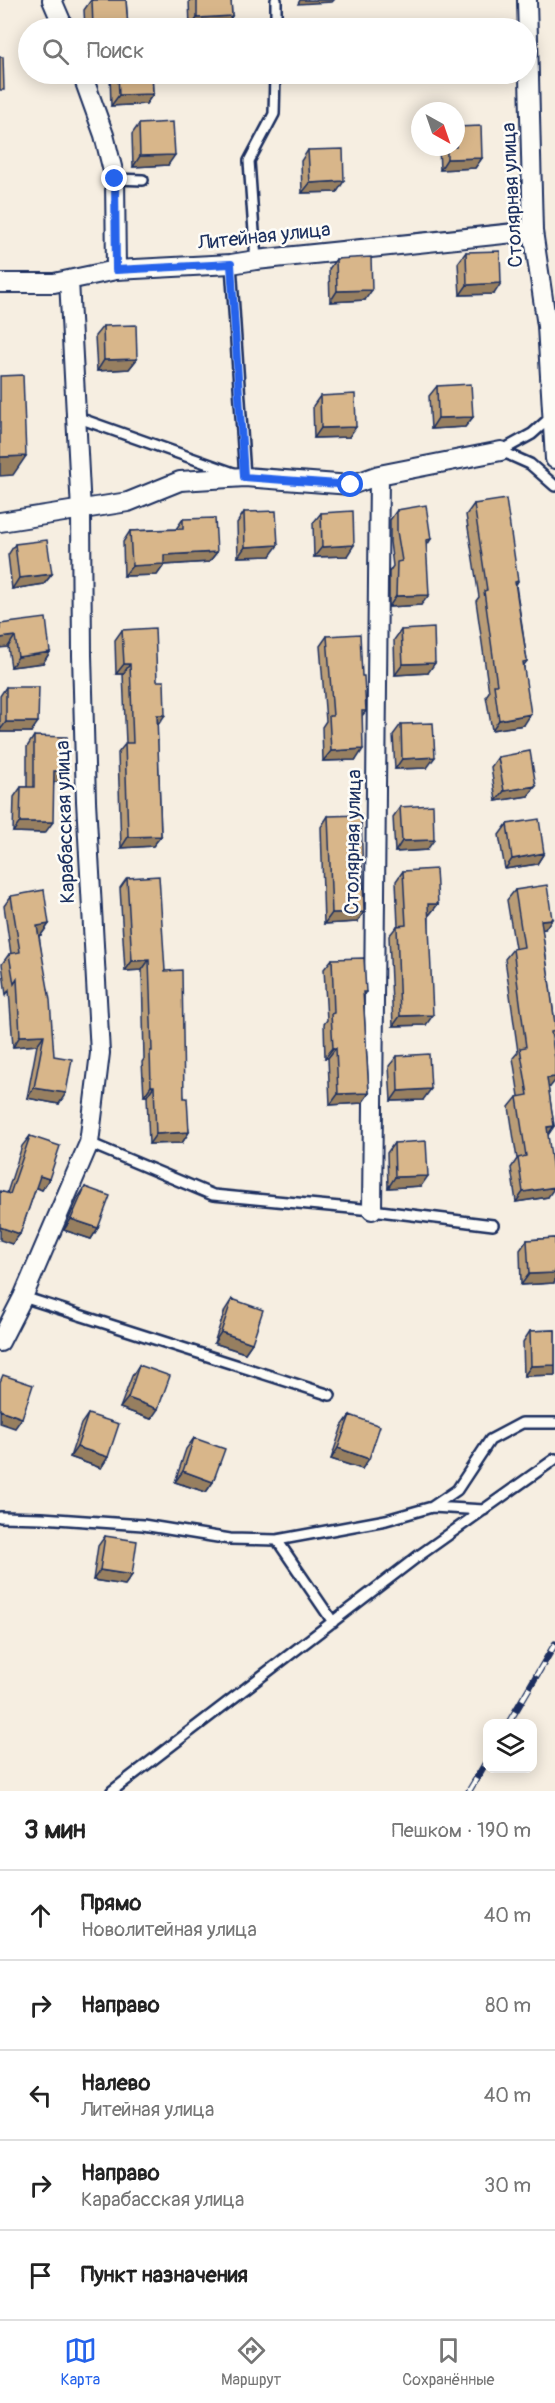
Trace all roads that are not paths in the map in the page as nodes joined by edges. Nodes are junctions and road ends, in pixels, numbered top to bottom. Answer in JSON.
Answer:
{"nodes":[{"id":1,"x":52,"y":0,"type":"edge"},
{"id":2,"x":276,"y":0,"type":"edge"},
{"id":3,"x":527,"y":0,"type":"edge"},
{"id":4,"x":60,"y":18,"type":"edge"},
{"id":5,"x":276,"y":18,"type":"edge"},
{"id":6,"x":527,"y":18,"type":"edge"},
{"id":7,"x":86,"y":84,"type":"edge"},
{"id":8,"x":275,"y":84,"type":"edge"},
{"id":9,"x":529,"y":84,"type":"edge"},
{"id":10,"x":115,"y":179,"type":"junction"},
{"id":11,"x":143,"y":180,"type":"dead end"},
{"id":12,"x":532,"y":231,"type":"junction"},
{"id":13,"x":256,"y":260,"type":"junction"},
{"id":14,"x":231,"y":264,"type":"junction"},
{"id":15,"x":116,"y":270,"type":"junction"},
{"id":16,"x":69,"y":280,"type":"junction"},
{"id":17,"x":0,"y":283,"type":"edge"},
{"id":18,"x":76,"y":417,"type":"junction"},
{"id":19,"x":551,"y":417,"type":"junction"},
{"id":20,"x":501,"y":450,"type":"junction"},
{"id":21,"x":555,"y":459,"type":"edge"},
{"id":22,"x":379,"y":475,"type":"junction"},
{"id":23,"x":244,"y":477,"type":"junction"},
{"id":24,"x":555,"y":486,"type":"edge"},
{"id":25,"x":81,"y":511,"type":"junction"},
{"id":26,"x":0,"y":522,"type":"edge"},
{"id":27,"x":89,"y":1143,"type":"junction"},
{"id":28,"x":372,"y":1210,"type":"junction"},
{"id":29,"x":494,"y":1226,"type":"dead end"},
{"id":30,"x":22,"y":1297,"type":"junction"},
{"id":31,"x":0,"y":1342,"type":"edge"},
{"id":32,"x":330,"y":1395,"type":"dead end"},
{"id":33,"x":555,"y":1423,"type":"edge"},
{"id":34,"x":555,"y":1459,"type":"edge"},
{"id":35,"x":432,"y":1507,"type":"junction"},
{"id":36,"x":484,"y":1510,"type":"junction"},
{"id":37,"x":0,"y":1517,"type":"edge"},
{"id":38,"x":277,"y":1540,"type":"junction"},
{"id":39,"x":333,"y":1622,"type":"junction"},
{"id":40,"x":112,"y":1791,"type":"edge"}],
"edges":[{"from":1,"to":4,"type":"street"},
{"from":2,"to":5,"type":"lane"},
{"from":3,"to":6,"type":"street","name":"Столярная улица"},
{"from":7,"to":10,"type":"street"},
{"from":8,"to":13,"type":"lane"},
{"from":9,"to":12,"type":"street","name":"Столярная улица"},
{"from":10,"to":11,"type":"lane"},
{"from":10,"to":15,"type":"street"},
{"from":12,"to":13,"type":"street","name":"Литейная улица"},
{"from":12,"to":19,"type":"street","name":"Столярная улица"},
{"from":13,"to":14,"type":"street","name":"Литейная улица"},
{"from":14,"to":15,"type":"street","name":"Литейная улица"},
{"from":14,"to":23,"type":"lane"},
{"from":15,"to":16,"type":"street","name":"Литейная улица"},
{"from":16,"to":17,"type":"street","name":"Литейная улица"},
{"from":16,"to":18,"type":"street","name":"Карабасская улица"},
{"from":18,"to":23,"type":"lane"},
{"from":18,"to":25,"type":"street","name":"Карабасская улица"},
{"from":19,"to":20,"type":"lane"},
{"from":19,"to":21,"type":"street","name":"Столярная улица"},
{"from":20,"to":22,"type":"street"},
{"from":20,"to":24,"type":"lane"},
{"from":22,"to":23,"type":"street"},
{"from":22,"to":28,"type":"street","name":"Столярная улица"},
{"from":23,"to":25,"type":"street"},
{"from":25,"to":26,"type":"street"},
{"from":25,"to":27,"type":"street","name":"Карабасская улица"},
{"from":27,"to":28,"type":"lane"},
{"from":27,"to":30,"type":"street","name":"Карабасская улица"},
{"from":28,"to":29,"type":"lane"},
{"from":30,"to":31,"type":"street","name":"Карабасская улица"},
{"from":30,"to":32,"type":"lane"},
{"from":33,"to":35,"type":"lane"},
{"from":34,"to":36,"type":"lane"},
{"from":35,"to":36,"type":"lane"},
{"from":35,"to":38,"type":"lane"},
{"from":36,"to":39,"type":"lane"},
{"from":37,"to":38,"type":"lane"},
{"from":38,"to":39,"type":"lane"},
{"from":39,"to":40,"type":"lane"}]}
